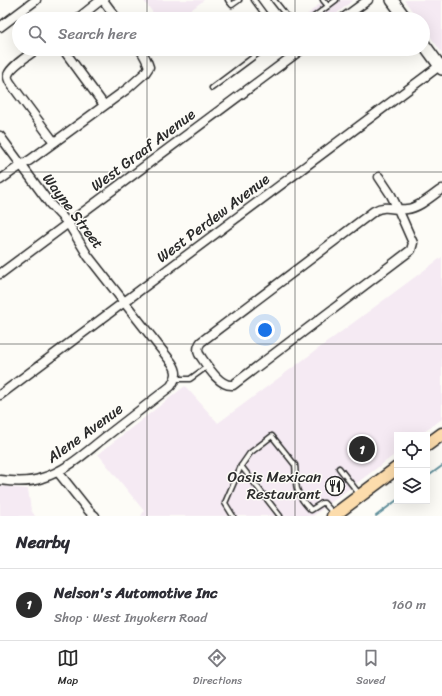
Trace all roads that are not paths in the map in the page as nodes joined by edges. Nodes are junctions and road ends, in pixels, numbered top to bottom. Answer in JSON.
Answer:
{"nodes":[{"id":1,"x":36,"y":0,"type":"edge"},
{"id":2,"x":102,"y":0,"type":"edge"},
{"id":3,"x":228,"y":0,"type":"edge"},
{"id":4,"x":239,"y":0,"type":"edge"},
{"id":5,"x":254,"y":0,"type":"edge"},
{"id":6,"x":274,"y":0,"type":"edge"},
{"id":7,"x":323,"y":0,"type":"edge"},
{"id":8,"x":336,"y":0,"type":"edge"},
{"id":9,"x":368,"y":0,"type":"edge"},
{"id":10,"x":392,"y":0,"type":"edge"},
{"id":11,"x":328,"y":6,"type":"junction"},
{"id":12,"x":20,"y":12,"type":"edge"},
{"id":13,"x":86,"y":12,"type":"edge"},
{"id":14,"x":111,"y":12,"type":"edge"},
{"id":15,"x":263,"y":12,"type":"edge"},
{"id":16,"x":283,"y":12,"type":"edge"},
{"id":17,"x":320,"y":12,"type":"edge"},
{"id":18,"x":352,"y":12,"type":"edge"},
{"id":19,"x":401,"y":12,"type":"edge"},
{"id":20,"x":12,"y":18,"type":"edge"},
{"id":21,"x":0,"y":27,"type":"edge"},
{"id":22,"x":430,"y":52,"type":"edge"},
{"id":23,"x":28,"y":56,"type":"edge"},
{"id":24,"x":67,"y":56,"type":"edge"},
{"id":25,"x":145,"y":56,"type":"edge"},
{"id":26,"x":255,"y":56,"type":"edge"},
{"id":27,"x":293,"y":56,"type":"edge"},
{"id":28,"x":441,"y":66,"type":"edge"},
{"id":29,"x":212,"y":88,"type":"dead end"},
{"id":30,"x":104,"y":105,"type":"junction"},
{"id":31,"x":0,"y":136,"type":"edge"},
{"id":32,"x":54,"y":142,"type":"junction"},
{"id":33,"x":22,"y":165,"type":"junction"},
{"id":34,"x":379,"y":177,"type":"dead end"},
{"id":35,"x":0,"y":180,"type":"edge"},
{"id":36,"x":442,"y":189,"type":"edge"},
{"id":37,"x":398,"y":209,"type":"junction"},
{"id":38,"x":68,"y":223,"type":"junction"},
{"id":39,"x":0,"y":274,"type":"edge"},
{"id":40,"x":125,"y":302,"type":"junction"},
{"id":41,"x":208,"y":366,"type":"junction"},
{"id":42,"x":175,"y":379,"type":"junction"},
{"id":43,"x":0,"y":395,"type":"edge"},
{"id":44,"x":442,"y":434,"type":"edge"},
{"id":45,"x":430,"y":444,"type":"edge"},
{"id":46,"x":241,"y":466,"type":"junction"},
{"id":47,"x":339,"y":468,"type":"dead end"},
{"id":48,"x":394,"y":470,"type":"edge"},
{"id":49,"x":58,"y":472,"type":"junction"},
{"id":50,"x":0,"y":480,"type":"edge"},
{"id":51,"x":360,"y":495,"type":"junction"},
{"id":52,"x":334,"y":515,"type":"edge"},
{"id":53,"x":95,"y":516,"type":"edge"},
{"id":54,"x":233,"y":516,"type":"edge"},
{"id":55,"x":280,"y":516,"type":"edge"}],
"edges":[{"from":1,"to":12,"type":"street"},
{"from":2,"to":13,"type":"street"},
{"from":2,"to":14,"type":"street"},
{"from":3,"to":4,"type":"lane"},
{"from":5,"to":15,"type":"lane"},
{"from":6,"to":16,"type":"lane"},
{"from":7,"to":11,"type":"lane"},
{"from":8,"to":11,"type":"lane"},
{"from":9,"to":18,"type":"street"},
{"from":10,"to":19,"type":"street"},
{"from":11,"to":17,"type":"lane"},
{"from":20,"to":21,"type":"street"},
{"from":22,"to":28,"type":"street"},
{"from":23,"to":32,"type":"street"},
{"from":24,"to":30,"type":"street"},
{"from":25,"to":30,"type":"street"},
{"from":26,"to":29,"type":"lane"},
{"from":27,"to":38,"type":"street","name":"West Graaf Avenue"},
{"from":28,"to":40,"type":"street","name":"West Perdew Avenue"},
{"from":30,"to":32,"type":"street"},
{"from":31,"to":33,"type":"street","name":"Wayne Street"},
{"from":32,"to":33,"type":"street"},
{"from":33,"to":35,"type":"street"},
{"from":33,"to":38,"type":"street","name":"Wayne Street"},
{"from":34,"to":37,"type":"street"},
{"from":36,"to":37,"type":"street"},
{"from":37,"to":41,"type":"street"},
{"from":37,"to":41,"type":"street"},
{"from":38,"to":39,"type":"street","name":"West Graaf Avenue"},
{"from":38,"to":40,"type":"street","name":"Wayne Street"},
{"from":40,"to":42,"type":"street","name":"Wayne Street"},
{"from":40,"to":43,"type":"street","name":"West Perdew Avenue"},
{"from":41,"to":42,"type":"lane"},
{"from":42,"to":49,"type":"street","name":"Alene Avenue"},
{"from":44,"to":45,"type":"main road"},
{"from":46,"to":52,"type":"lane"},
{"from":46,"to":54,"type":"lane"},
{"from":46,"to":55,"type":"lane"},
{"from":47,"to":51,"type":"lane"},
{"from":48,"to":51,"type":"main road"},
{"from":49,"to":50,"type":"street","name":"Alene Avenue"},
{"from":49,"to":53,"type":"street"},
{"from":51,"to":52,"type":"main road"}]}
